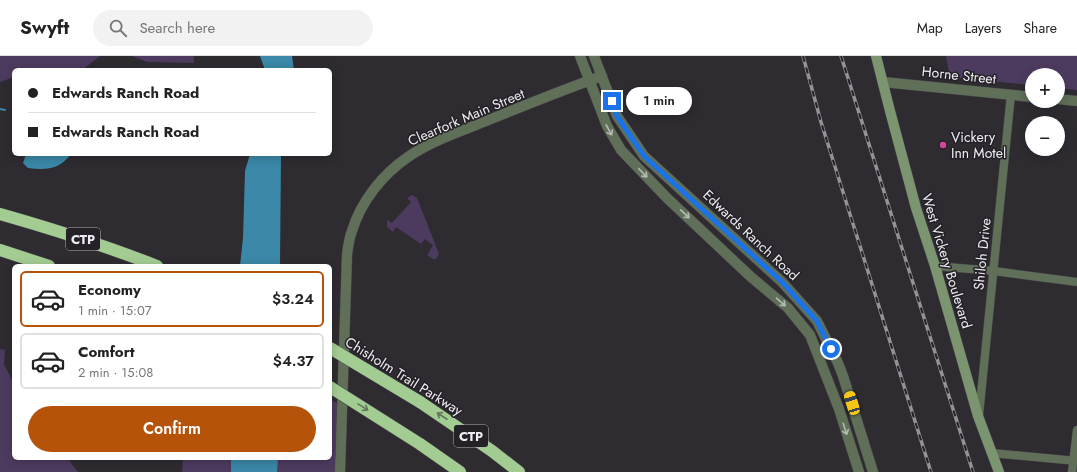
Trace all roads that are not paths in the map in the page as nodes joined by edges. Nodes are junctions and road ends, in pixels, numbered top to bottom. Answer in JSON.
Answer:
{"nodes":[{"id":1,"x":580,"y":56,"type":"edge"},
{"id":2,"x":594,"y":56,"type":"edge"},
{"id":3,"x":876,"y":56,"type":"edge"},
{"id":4,"x":602,"y":76,"type":"junction"},
{"id":5,"x":590,"y":81,"type":"junction"},
{"id":6,"x":883,"y":82,"type":"junction"},
{"id":7,"x":1010,"y":94,"type":"junction"},
{"id":8,"x":1025,"y":95,"type":"edge"},
{"id":9,"x":1065,"y":100,"type":"edge"},
{"id":10,"x":1077,"y":101,"type":"edge"},
{"id":11,"x":666,"y":176,"type":"junction"},
{"id":12,"x":657,"y":187,"type":"junction"},
{"id":13,"x":0,"y":206,"type":"edge"},
{"id":14,"x":0,"y":214,"type":"edge"},
{"id":15,"x":48,"y":228,"type":"junction"},
{"id":16,"x":0,"y":250,"type":"edge"},
{"id":17,"x":43,"y":264,"type":"edge"},
{"id":18,"x":153,"y":264,"type":"edge"},
{"id":19,"x":935,"y":266,"type":"junction"},
{"id":20,"x":994,"y":271,"type":"junction"},
{"id":21,"x":1077,"y":282,"type":"edge"},
{"id":22,"x":332,"y":349,"type":"edge"},
{"id":23,"x":843,"y":376,"type":"junction"},
{"id":24,"x":828,"y":381,"type":"junction"},
{"id":25,"x":332,"y":388,"type":"edge"},
{"id":26,"x":978,"y":416,"type":"junction"},
{"id":27,"x":1077,"y":430,"type":"edge"},
{"id":28,"x":991,"y":453,"type":"junction"},
{"id":29,"x":1075,"y":461,"type":"edge"},
{"id":30,"x":340,"y":472,"type":"edge"},
{"id":31,"x":460,"y":472,"type":"edge"},
{"id":32,"x":519,"y":472,"type":"edge"},
{"id":33,"x":859,"y":472,"type":"edge"},
{"id":34,"x":873,"y":472,"type":"edge"},
{"id":35,"x":999,"y":472,"type":"edge"},
{"id":36,"x":1072,"y":472,"type":"edge"}],
"edges":[{"from":1,"to":5,"type":"street","name":"Edwards Ranch Road"},
{"from":2,"to":4,"type":"street","name":"Edwards Ranch Road"},
{"from":3,"to":6,"type":"main road","name":"West Vickery Boulevard"},
{"from":4,"to":5,"type":"street","name":"Clearfork Main Street"},
{"from":4,"to":11,"type":"street","name":"Edwards Ranch Road"},
{"from":5,"to":12,"type":"street","name":"Edwards Ranch Road","one_way":true},
{"from":5,"to":30,"type":"street","name":"Clearfork Main Street"},
{"from":6,"to":7,"type":"street","name":"Horne Street"},
{"from":6,"to":19,"type":"main road","name":"West Vickery Boulevard"},
{"from":7,"to":8,"type":"street","name":"Horne Street"},
{"from":7,"to":20,"type":"street","name":"Shiloh Drive"},
{"from":9,"to":10,"type":"street"},
{"from":11,"to":12,"type":"street"},
{"from":11,"to":23,"type":"street","name":"Edwards Ranch Road"},
{"from":12,"to":24,"type":"street","name":"Edwards Ranch Road","one_way":true},
{"from":13,"to":15,"type":"highway"},
{"from":14,"to":15,"type":"highway","number":"CTP"},
{"from":15,"to":18,"type":"highway","number":"CTP"},
{"from":16,"to":17,"type":"highway"},
{"from":19,"to":20,"type":"street"},
{"from":19,"to":26,"type":"main road","name":"West Vickery Boulevard"},
{"from":20,"to":21,"type":"street"},
{"from":20,"to":26,"type":"street","name":"Shiloh Drive"},
{"from":32,"to":22,"type":"highway","name":"Chisholm Trail Parkway","number":"CTP","one_way":true,"bridge":true},
{"from":23,"to":24,"type":"street"},
{"from":23,"to":34,"type":"street","name":"Edwards Ranch Road"},
{"from":24,"to":33,"type":"street","name":"Edwards Ranch Road","one_way":true},
{"from":25,"to":31,"type":"highway","number":"CTP","one_way":true,"bridge":true},
{"from":26,"to":28,"type":"main road","name":"West Vickery Boulevard"},
{"from":27,"to":29,"type":"street"},
{"from":28,"to":29,"type":"street"},
{"from":28,"to":35,"type":"main road","name":"West Vickery Boulevard"},
{"from":29,"to":36,"type":"street"}]}
